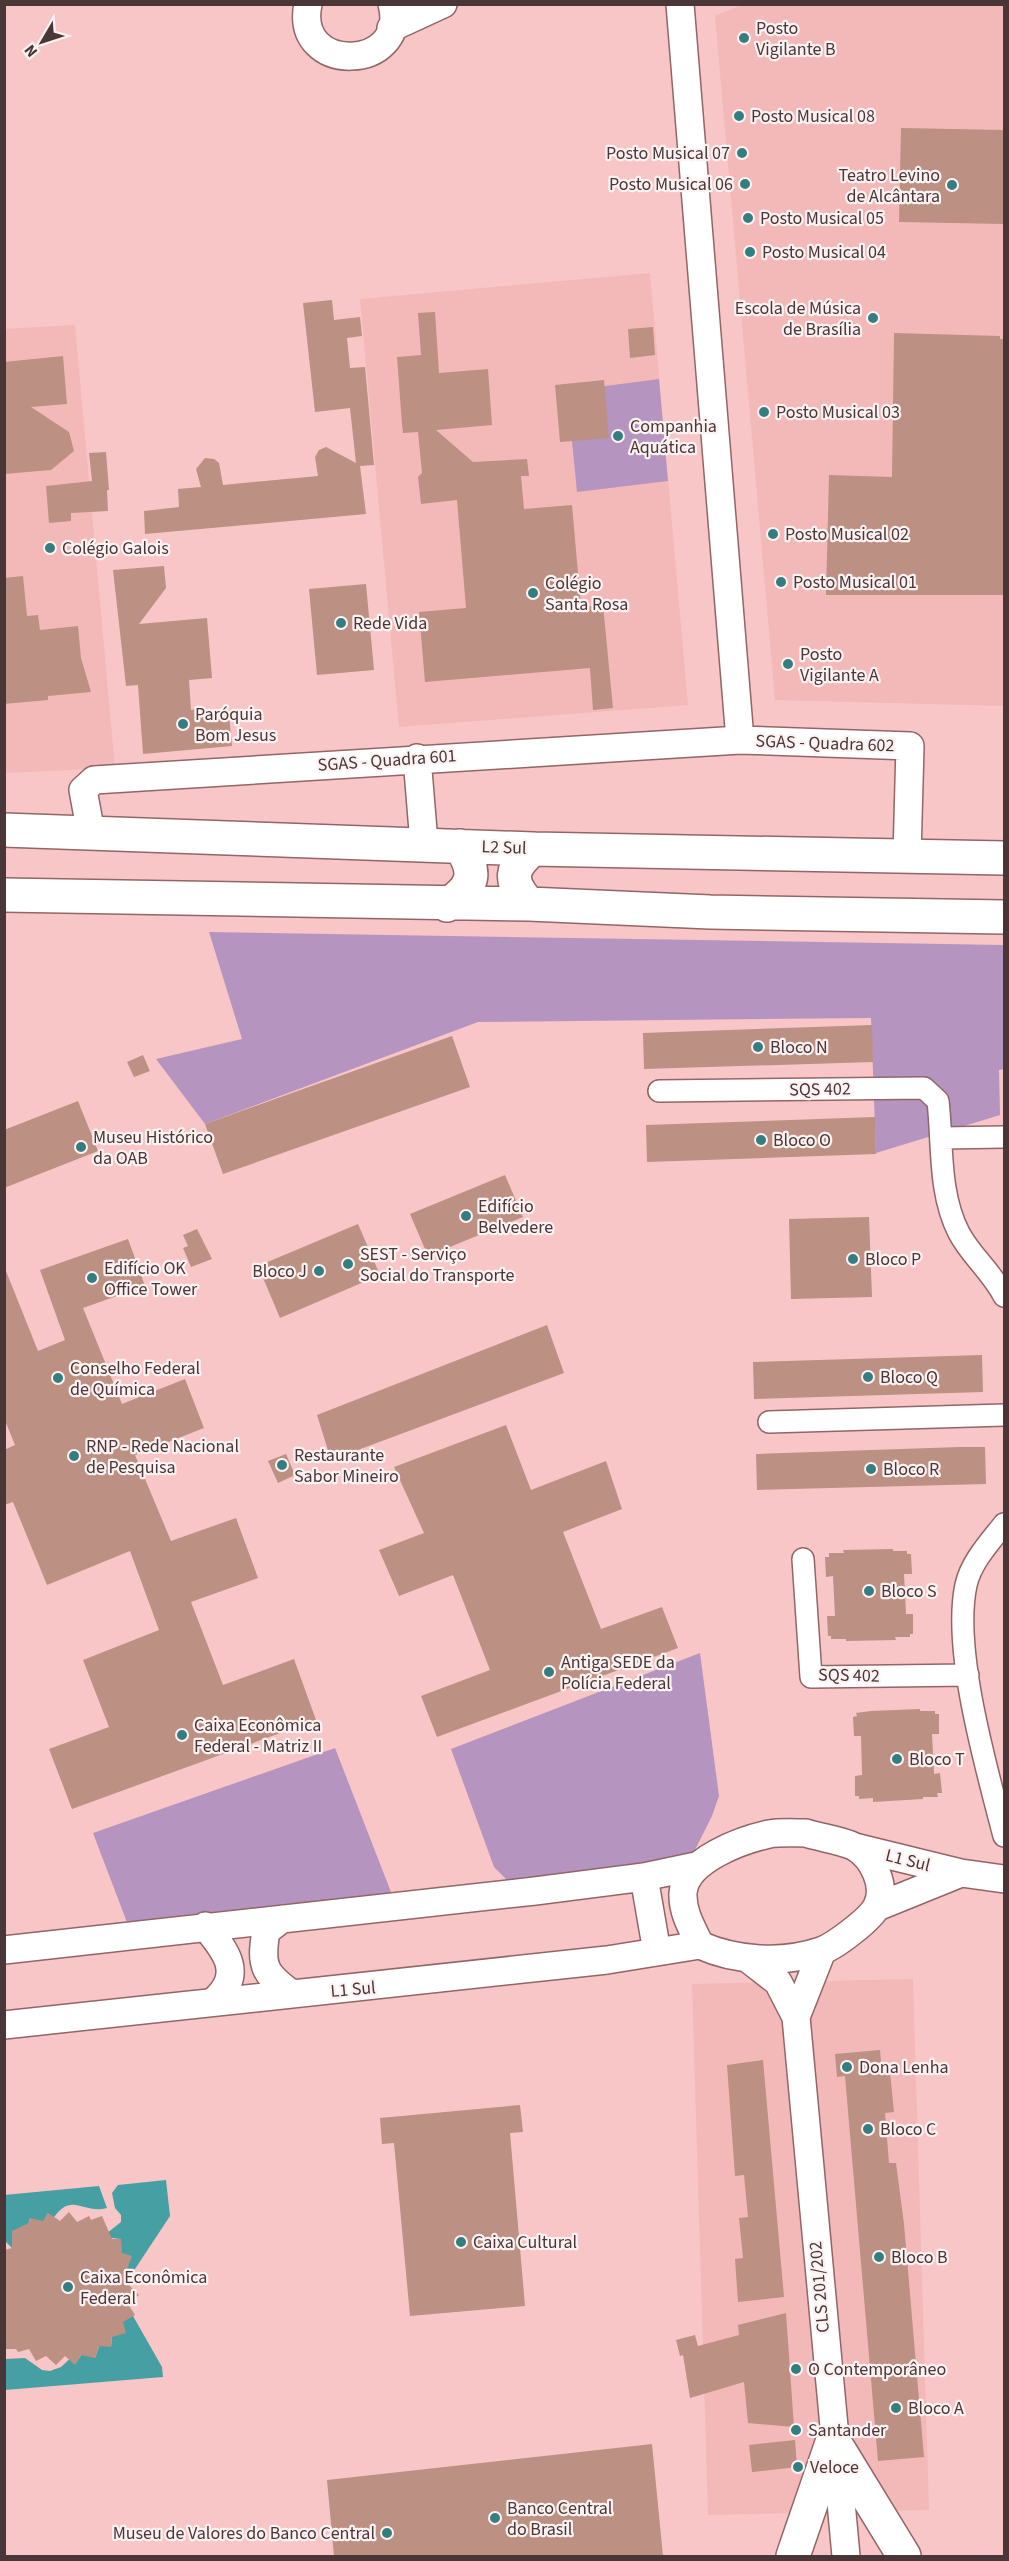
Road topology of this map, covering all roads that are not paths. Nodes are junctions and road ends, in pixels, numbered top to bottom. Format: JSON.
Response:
{"nodes":[{"id":1,"x":443,"y":4,"type":"edge"},
{"id":2,"x":680,"y":4,"type":"edge"},
{"id":3,"x":302,"y":8,"type":"edge"},
{"id":4,"x":392,"y":16,"type":"edge"},
{"id":5,"x":740,"y":740,"type":"junction"},
{"id":6,"x":417,"y":758,"type":"junction"},
{"id":7,"x":4,"y":830,"type":"edge"},
{"id":8,"x":92,"y":833,"type":"junction"},
{"id":9,"x":424,"y":843,"type":"junction"},
{"id":10,"x":460,"y":846,"type":"junction"},
{"id":11,"x":533,"y":849,"type":"junction"},
{"id":12,"x":907,"y":856,"type":"junction"},
{"id":13,"x":1005,"y":858,"type":"edge"},
{"id":14,"x":4,"y":895,"type":"edge"},
{"id":15,"x":447,"y":904,"type":"junction"},
{"id":16,"x":529,"y":904,"type":"junction"},
{"id":17,"x":1005,"y":917,"type":"edge"},
{"id":18,"x":659,"y":1091,"type":"dead end"},
{"id":19,"x":1005,"y":1137,"type":"edge"},
{"id":20,"x":942,"y":1138,"type":"junction"},
{"id":21,"x":1005,"y":1296,"type":"edge"},
{"id":22,"x":1005,"y":1415,"type":"edge"},
{"id":23,"x":769,"y":1422,"type":"dead end"},
{"id":24,"x":1005,"y":1524,"type":"edge"},
{"id":25,"x":803,"y":1559,"type":"dead end"},
{"id":26,"x":968,"y":1675,"type":"junction"},
{"id":27,"x":1005,"y":1836,"type":"edge"},
{"id":28,"x":855,"y":1847,"type":"junction"},
{"id":29,"x":696,"y":1866,"type":"junction"},
{"id":30,"x":961,"y":1873,"type":"junction"},
{"id":31,"x":644,"y":1877,"type":"junction"},
{"id":32,"x":1005,"y":1879,"type":"edge"},
{"id":33,"x":877,"y":1907,"type":"junction"},
{"id":34,"x":282,"y":1919,"type":"junction"},
{"id":35,"x":205,"y":1926,"type":"junction"},
{"id":36,"x":700,"y":1945,"type":"junction"},
{"id":37,"x":4,"y":1950,"type":"edge"},
{"id":38,"x":822,"y":1951,"type":"junction"},
{"id":39,"x":657,"y":1952,"type":"junction"},
{"id":40,"x":747,"y":1958,"type":"junction"},
{"id":41,"x":292,"y":1994,"type":"junction"},
{"id":42,"x":214,"y":2001,"type":"junction"},
{"id":43,"x":796,"y":2018,"type":"junction"},
{"id":44,"x":4,"y":2025,"type":"edge"},
{"id":45,"x":833,"y":2440,"type":"junction"},
{"id":46,"x":793,"y":2556,"type":"edge"},
{"id":47,"x":846,"y":2556,"type":"edge"},
{"id":48,"x":904,"y":2556,"type":"edge"}],
"edges":[{"from":1,"to":4,"type":"street"},
{"from":2,"to":5,"type":"street"},
{"from":3,"to":4,"type":"street"},
{"from":5,"to":6,"type":"street","name":"SGAS - Quadra 601"},
{"from":5,"to":12,"type":"street","name":"SGAS - Quadra 602"},
{"from":6,"to":8,"type":"street","name":"SGAS - Quadra 601"},
{"from":6,"to":9,"type":"street"},
{"from":7,"to":8,"type":"main road","name":"L2 Sul"},
{"from":8,"to":9,"type":"main road","name":"L2 Sul"},
{"from":9,"to":10,"type":"main road","name":"L2 Sul"},
{"from":10,"to":11,"type":"main road","name":"L2 Sul"},
{"from":10,"to":15,"type":"main road"},
{"from":11,"to":12,"type":"main road","name":"L2 Sul"},
{"from":11,"to":16,"type":"main road"},
{"from":12,"to":13,"type":"main road","name":"L2 Sul"},
{"from":14,"to":15,"type":"main road"},
{"from":15,"to":16,"type":"main road"},
{"from":16,"to":17,"type":"main road"},
{"from":18,"to":20,"type":"street","name":"SQS 402"},
{"from":19,"to":20,"type":"street"},
{"from":20,"to":21,"type":"street","name":"SQS 402"},
{"from":22,"to":23,"type":"street"},
{"from":24,"to":26,"type":"street"},
{"from":25,"to":26,"type":"street","name":"SQS 402"},
{"from":26,"to":27,"type":"street"},
{"from":28,"to":29,"type":"street"},
{"from":28,"to":30,"type":"street","name":"L1 Sul"},
{"from":28,"to":33,"type":"street"},
{"from":29,"to":31,"type":"street"},
{"from":29,"to":36,"type":"street"},
{"from":30,"to":32,"type":"street","name":"L1 Sul"},
{"from":30,"to":33,"type":"street","name":"L1 Sul"},
{"from":31,"to":34,"type":"street"},
{"from":31,"to":39,"type":"street"},
{"from":33,"to":38,"type":"street"},
{"from":34,"to":35,"type":"street"},
{"from":34,"to":41,"type":"street"},
{"from":35,"to":37,"type":"street"},
{"from":35,"to":42,"type":"street"},
{"from":36,"to":39,"type":"street","name":"L1 Sul"},
{"from":36,"to":40,"type":"street"},
{"from":38,"to":40,"type":"street"},
{"from":38,"to":43,"type":"street","name":"CLS 201/202"},
{"from":39,"to":41,"type":"street","name":"L1 Sul"},
{"from":40,"to":43,"type":"street","name":"CLS 201/202"},
{"from":41,"to":42,"type":"street","name":"L1 Sul"},
{"from":42,"to":44,"type":"street","name":"L1 Sul"},
{"from":43,"to":45,"type":"street","name":"CLS 201/202"},
{"from":45,"to":46,"type":"main road"},
{"from":45,"to":47,"type":"street","name":"CLS 201/202"},
{"from":45,"to":48,"type":"main road"}]}
